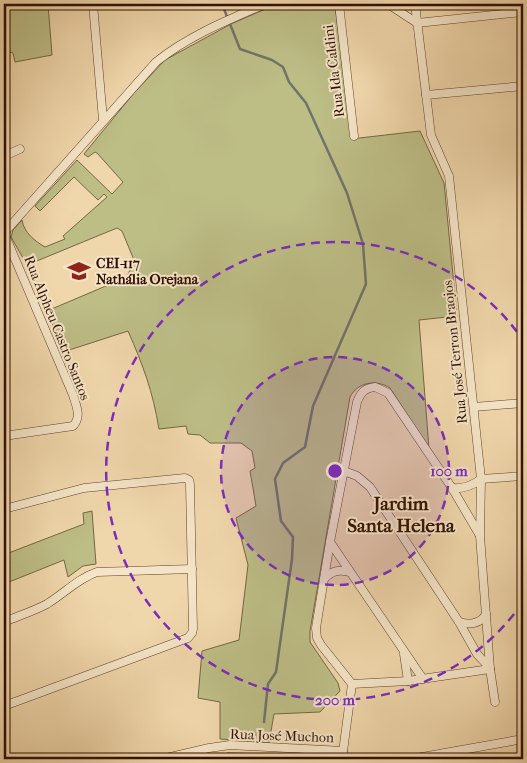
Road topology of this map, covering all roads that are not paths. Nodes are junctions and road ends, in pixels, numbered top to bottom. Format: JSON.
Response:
{"nodes":[{"id":1,"x":93,"y":4,"type":"edge"},
{"id":2,"x":265,"y":4,"type":"edge"},
{"id":3,"x":339,"y":4,"type":"edge"},
{"id":4,"x":388,"y":4,"type":"edge"},
{"id":5,"x":415,"y":4,"type":"edge"},
{"id":6,"x":523,"y":12,"type":"edge"},
{"id":7,"x":417,"y":23,"type":"junction"},
{"id":8,"x":523,"y":86,"type":"edge"},
{"id":9,"x":426,"y":95,"type":"junction"},
{"id":10,"x":103,"y":120,"type":"junction"},
{"id":11,"x":354,"y":136,"type":"dead end"},
{"id":12,"x":20,"y":149,"type":"dead end"},
{"id":13,"x":4,"y":156,"type":"edge"},
{"id":14,"x":4,"y":233,"type":"edge"},
{"id":15,"x":523,"y":403,"type":"edge"},
{"id":16,"x":474,"y":407,"type":"junction"},
{"id":17,"x":6,"y":435,"type":"edge"},
{"id":18,"x":344,"y":471,"type":"junction"},
{"id":19,"x":523,"y":476,"type":"edge"},
{"id":20,"x":481,"y":479,"type":"junction"},
{"id":21,"x":452,"y":488,"type":"junction"},
{"id":22,"x":4,"y":509,"type":"edge"},
{"id":23,"x":480,"y":536,"type":"junction"},
{"id":24,"x":330,"y":542,"type":"junction"},
{"id":25,"x":192,"y":568,"type":"junction"},
{"id":26,"x":349,"y":572,"type":"junction"},
{"id":27,"x":324,"y":580,"type":"junction"},
{"id":28,"x":486,"y":614,"type":"junction"},
{"id":29,"x":4,"y":622,"type":"edge"},
{"id":30,"x":458,"y":622,"type":"junction"},
{"id":31,"x":400,"y":646,"type":"junction"},
{"id":32,"x":477,"y":654,"type":"junction"},
{"id":33,"x":490,"y":669,"type":"junction"},
{"id":34,"x":473,"y":671,"type":"junction"},
{"id":35,"x":423,"y":679,"type":"junction"},
{"id":36,"x":408,"y":681,"type":"junction"},
{"id":37,"x":352,"y":684,"type":"junction"},
{"id":38,"x":495,"y":702,"type":"dead end"},
{"id":39,"x":4,"y":706,"type":"edge"},
{"id":40,"x":522,"y":742,"type":"edge"},
{"id":41,"x":343,"y":755,"type":"edge"},
{"id":42,"x":162,"y":759,"type":"edge"},
{"id":43,"x":411,"y":759,"type":"edge"}],
"edges":[{"from":1,"to":10,"type":"street"},
{"from":2,"to":10,"type":"street","name":"Rua Alpheu Castro Santos"},
{"from":3,"to":11,"type":"street","name":"Rua Ida Caldini"},
{"from":4,"to":7,"type":"street"},
{"from":5,"to":7,"type":"street","name":"Rua José Terron Braojos"},
{"from":6,"to":7,"type":"street"},
{"from":7,"to":9,"type":"street","name":"Rua José Terron Braojos"},
{"from":8,"to":9,"type":"street"},
{"from":9,"to":16,"type":"street","name":"Rua José Terron Braojos"},
{"from":10,"to":14,"type":"street","name":"Rua Alpheu Castro Santos"},
{"from":12,"to":13,"type":"street"},
{"from":14,"to":17,"type":"street","name":"Rua Alpheu Castro Santos"},
{"from":15,"to":16,"type":"street"},
{"from":16,"to":20,"type":"street","name":"Rua José Terron Braojos"},
{"from":18,"to":21,"type":"street"},
{"from":18,"to":24,"type":"street"},
{"from":18,"to":30,"type":"street"},
{"from":19,"to":20,"type":"street"},
{"from":20,"to":21,"type":"street"},
{"from":20,"to":23,"type":"street","name":"Rua José Terron Braojos"},
{"from":21,"to":23,"type":"street"},
{"from":22,"to":25,"type":"street"},
{"from":23,"to":28,"type":"street","name":"Rua José Terron Braojos"},
{"from":24,"to":26,"type":"street"},
{"from":24,"to":27,"type":"street"},
{"from":25,"to":29,"type":"street"},
{"from":25,"to":39,"type":"street"},
{"from":26,"to":27,"type":"street"},
{"from":26,"to":31,"type":"street"},
{"from":27,"to":37,"type":"street"},
{"from":28,"to":30,"type":"street"},
{"from":28,"to":33,"type":"street","name":"Rua José Terron Braojos"},
{"from":30,"to":32,"type":"street"},
{"from":31,"to":35,"type":"street"},
{"from":31,"to":36,"type":"street"},
{"from":32,"to":33,"type":"street"},
{"from":32,"to":34,"type":"street"},
{"from":33,"to":34,"type":"street"},
{"from":33,"to":38,"type":"street","name":"Rua José Terron Braojos"},
{"from":34,"to":35,"type":"street"},
{"from":35,"to":36,"type":"street"},
{"from":36,"to":37,"type":"street"},
{"from":37,"to":41,"type":"street"},
{"from":40,"to":43,"type":"street"},
{"from":41,"to":42,"type":"street","name":"Rua José Muchon"}]}
